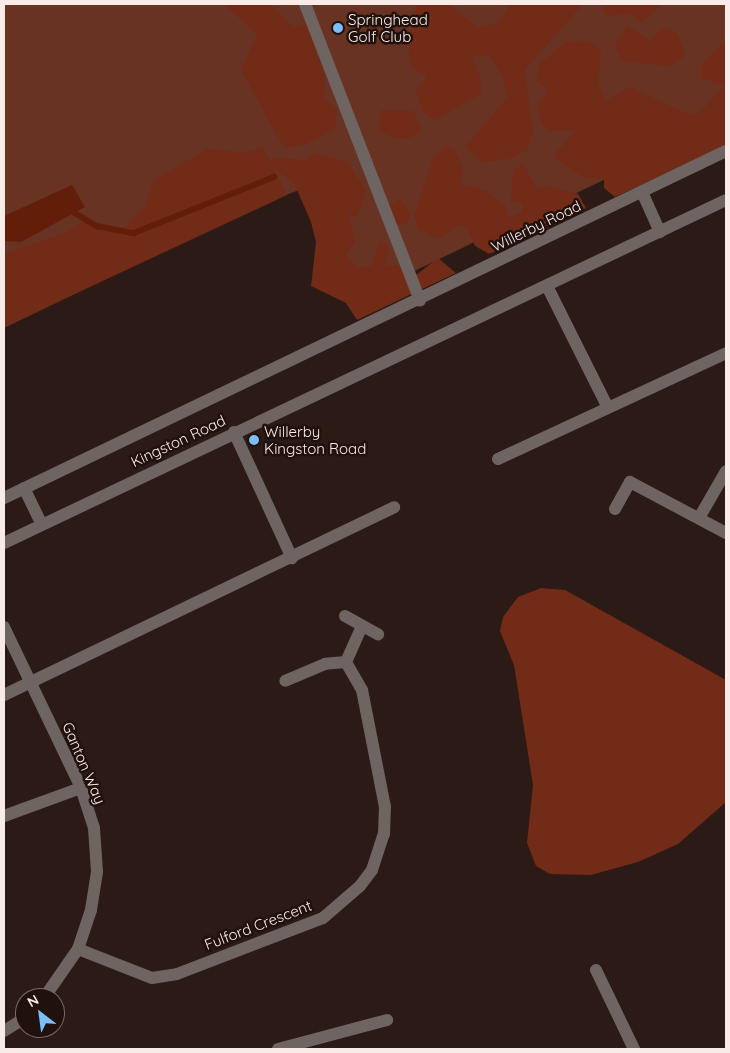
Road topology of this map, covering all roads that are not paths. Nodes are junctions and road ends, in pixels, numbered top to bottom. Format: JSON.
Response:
{"nodes":[{"id":1,"x":305,"y":4,"type":"edge"},
{"id":2,"x":726,"y":151,"type":"edge"},
{"id":3,"x":642,"y":192,"type":"junction"},
{"id":4,"x":726,"y":200,"type":"edge"},
{"id":5,"x":660,"y":232,"type":"junction"},
{"id":6,"x":547,"y":286,"type":"junction"},
{"id":7,"x":420,"y":300,"type":"junction"},
{"id":8,"x":359,"y":329,"type":"joint"},
{"id":9,"x":726,"y":353,"type":"edge"},
{"id":10,"x":608,"y":408,"type":"junction"},
{"id":11,"x":234,"y":432,"type":"junction"},
{"id":12,"x":498,"y":459,"type":"dead end"},
{"id":13,"x":726,"y":471,"type":"edge"},
{"id":14,"x":24,"y":488,"type":"junction"},
{"id":15,"x":4,"y":498,"type":"edge"},
{"id":16,"x":394,"y":507,"type":"dead end"},
{"id":17,"x":615,"y":509,"type":"dead end"},
{"id":18,"x":698,"y":518,"type":"junction"},
{"id":19,"x":41,"y":523,"type":"junction"},
{"id":20,"x":726,"y":533,"type":"edge"},
{"id":21,"x":4,"y":543,"type":"edge"},
{"id":22,"x":292,"y":558,"type":"junction"},
{"id":23,"x":345,"y":616,"type":"dead end"},
{"id":24,"x":362,"y":626,"type":"junction"},
{"id":25,"x":4,"y":627,"type":"edge"},
{"id":26,"x":378,"y":634,"type":"dead end"},
{"id":27,"x":346,"y":662,"type":"junction"},
{"id":28,"x":285,"y":681,"type":"dead end"},
{"id":29,"x":30,"y":682,"type":"junction"},
{"id":30,"x":4,"y":695,"type":"edge"},
{"id":31,"x":81,"y":788,"type":"junction"},
{"id":32,"x":4,"y":816,"type":"edge"},
{"id":33,"x":78,"y":950,"type":"junction"},
{"id":34,"x":596,"y":970,"type":"dead end"},
{"id":35,"x":51,"y":988,"type":"edge"},
{"id":36,"x":387,"y":1020,"type":"dead end"},
{"id":37,"x":15,"y":1024,"type":"edge"},
{"id":38,"x":4,"y":1031,"type":"edge"},
{"id":39,"x":278,"y":1049,"type":"edge"},
{"id":40,"x":634,"y":1049,"type":"edge"}],
"edges":[{"from":1,"to":7,"type":"street"},
{"from":2,"to":3,"type":"street","name":"Willerby Road"},
{"from":3,"to":5,"type":"street"},
{"from":3,"to":7,"type":"street","name":"Willerby Road"},
{"from":4,"to":5,"type":"street"},
{"from":5,"to":6,"type":"street"},
{"from":6,"to":10,"type":"street"},
{"from":6,"to":11,"type":"street","name":"Kingston Road"},
{"from":7,"to":8,"type":"street","name":"Willerby Road"},
{"from":8,"to":14,"type":"street","name":"Kingston Road"},
{"from":9,"to":10,"type":"street"},
{"from":10,"to":12,"type":"street"},
{"from":11,"to":19,"type":"street","name":"Kingston Road"},
{"from":11,"to":22,"type":"street"},
{"from":13,"to":18,"type":"street"},
{"from":14,"to":15,"type":"street","name":"Kingston Road"},
{"from":14,"to":19,"type":"street"},
{"from":16,"to":22,"type":"street"},
{"from":17,"to":18,"type":"street"},
{"from":18,"to":20,"type":"street"},
{"from":19,"to":21,"type":"street","name":"Kingston Road"},
{"from":22,"to":29,"type":"street"},
{"from":23,"to":24,"type":"street"},
{"from":24,"to":26,"type":"street"},
{"from":24,"to":27,"type":"street"},
{"from":25,"to":29,"type":"street","name":"Ganton Way"},
{"from":27,"to":28,"type":"street"},
{"from":27,"to":33,"type":"street","name":"Fulford Crescent"},
{"from":29,"to":30,"type":"street"},
{"from":29,"to":31,"type":"street","name":"Ganton Way"},
{"from":31,"to":32,"type":"street"},
{"from":31,"to":33,"type":"street","name":"Ganton Way"},
{"from":33,"to":35,"type":"street","name":"Ganton Way"},
{"from":34,"to":40,"type":"street"},
{"from":36,"to":39,"type":"street"},
{"from":37,"to":38,"type":"street"}]}
